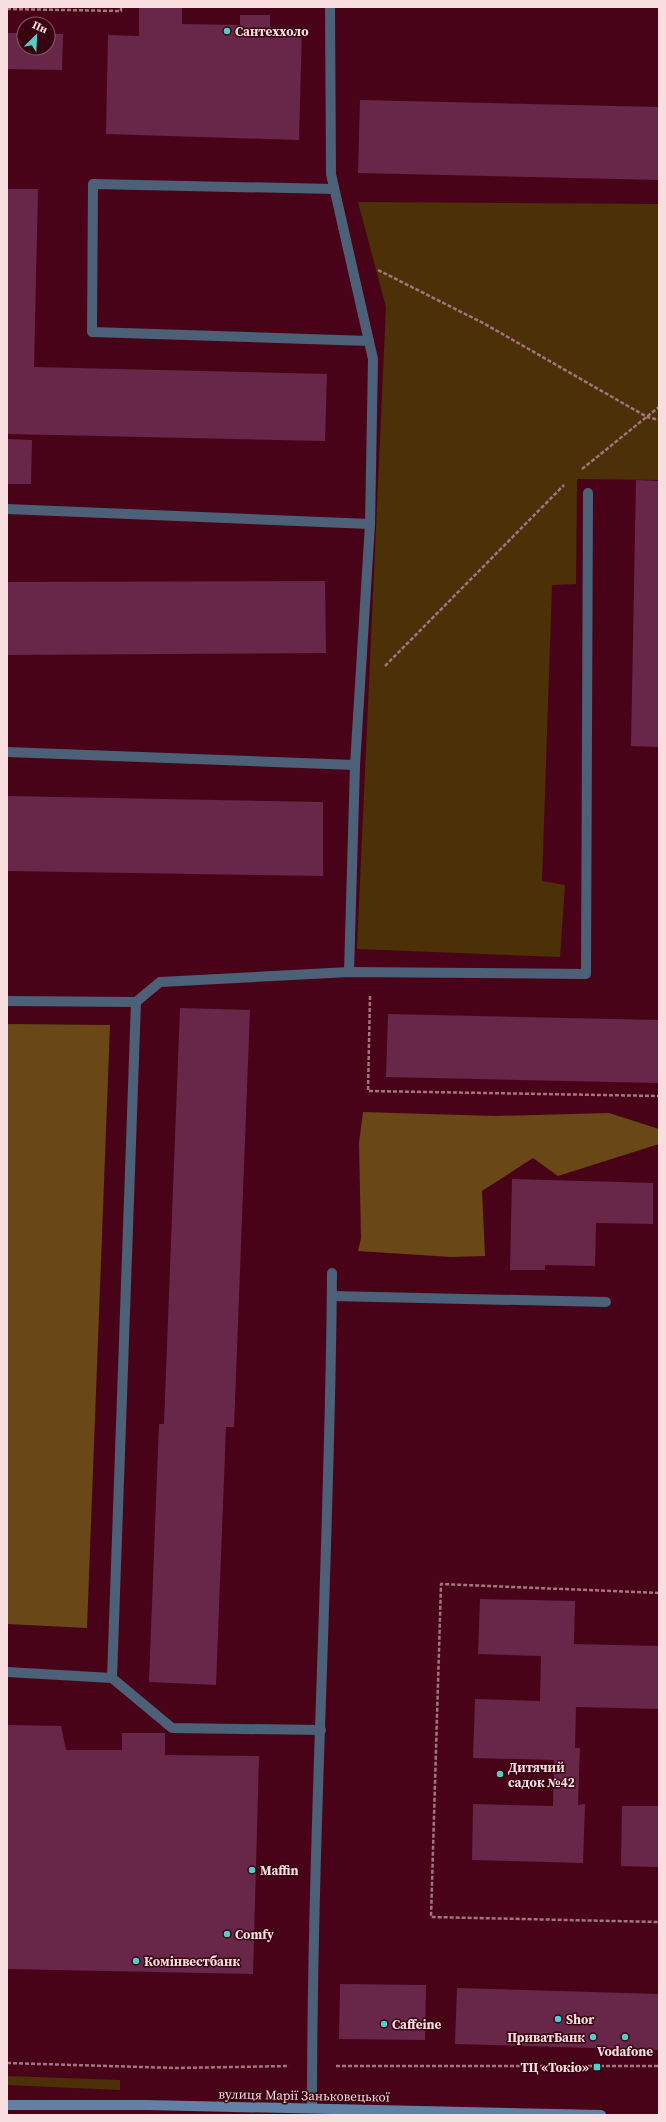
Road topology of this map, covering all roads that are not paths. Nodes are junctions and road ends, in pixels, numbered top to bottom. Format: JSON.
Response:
{"nodes":[{"id":1,"x":330,"y":7,"type":"edge"},
{"id":2,"x":334,"y":189,"type":"junction"},
{"id":3,"x":369,"y":341,"type":"junction"},
{"id":4,"x":588,"y":493,"type":"dead end"},
{"id":5,"x":7,"y":509,"type":"edge"},
{"id":6,"x":370,"y":524,"type":"junction"},
{"id":7,"x":7,"y":752,"type":"edge"},
{"id":8,"x":355,"y":765,"type":"junction"},
{"id":9,"x":349,"y":972,"type":"junction"},
{"id":10,"x":7,"y":1002,"type":"edge"},
{"id":11,"x":136,"y":1002,"type":"junction"},
{"id":12,"x":332,"y":1273,"type":"dead end"},
{"id":13,"x":332,"y":1296,"type":"junction"},
{"id":14,"x":606,"y":1302,"type":"dead end"},
{"id":15,"x":7,"y":1672,"type":"edge"},
{"id":16,"x":112,"y":1678,"type":"junction"},
{"id":17,"x":321,"y":1730,"type":"junction"},
{"id":18,"x":7,"y":2105,"type":"edge"},
{"id":19,"x":312,"y":2108,"type":"junction"},
{"id":20,"x":439,"y":2113,"type":"edge"},
{"id":21,"x":601,"y":2115,"type":"edge"}],
"edges":[{"from":1,"to":2,"type":"lane"},
{"from":2,"to":3,"type":"lane"},
{"from":2,"to":3,"type":"lane"},
{"from":3,"to":6,"type":"lane"},
{"from":4,"to":9,"type":"lane"},
{"from":5,"to":6,"type":"lane"},
{"from":6,"to":8,"type":"lane"},
{"from":7,"to":8,"type":"lane"},
{"from":8,"to":9,"type":"lane"},
{"from":9,"to":11,"type":"lane"},
{"from":10,"to":11,"type":"lane"},
{"from":11,"to":16,"type":"lane"},
{"from":12,"to":13,"type":"lane"},
{"from":13,"to":14,"type":"lane"},
{"from":13,"to":17,"type":"lane"},
{"from":15,"to":16,"type":"lane"},
{"from":16,"to":17,"type":"lane"},
{"from":17,"to":19,"type":"lane"},
{"from":18,"to":19,"type":"street","name":"вулиця Марії Заньковецької"},
{"from":19,"to":20,"type":"street","name":"вулиця Марії Заньковецької"},
{"from":20,"to":21,"type":"street","name":"вулиця Марії Заньковецької"}]}
